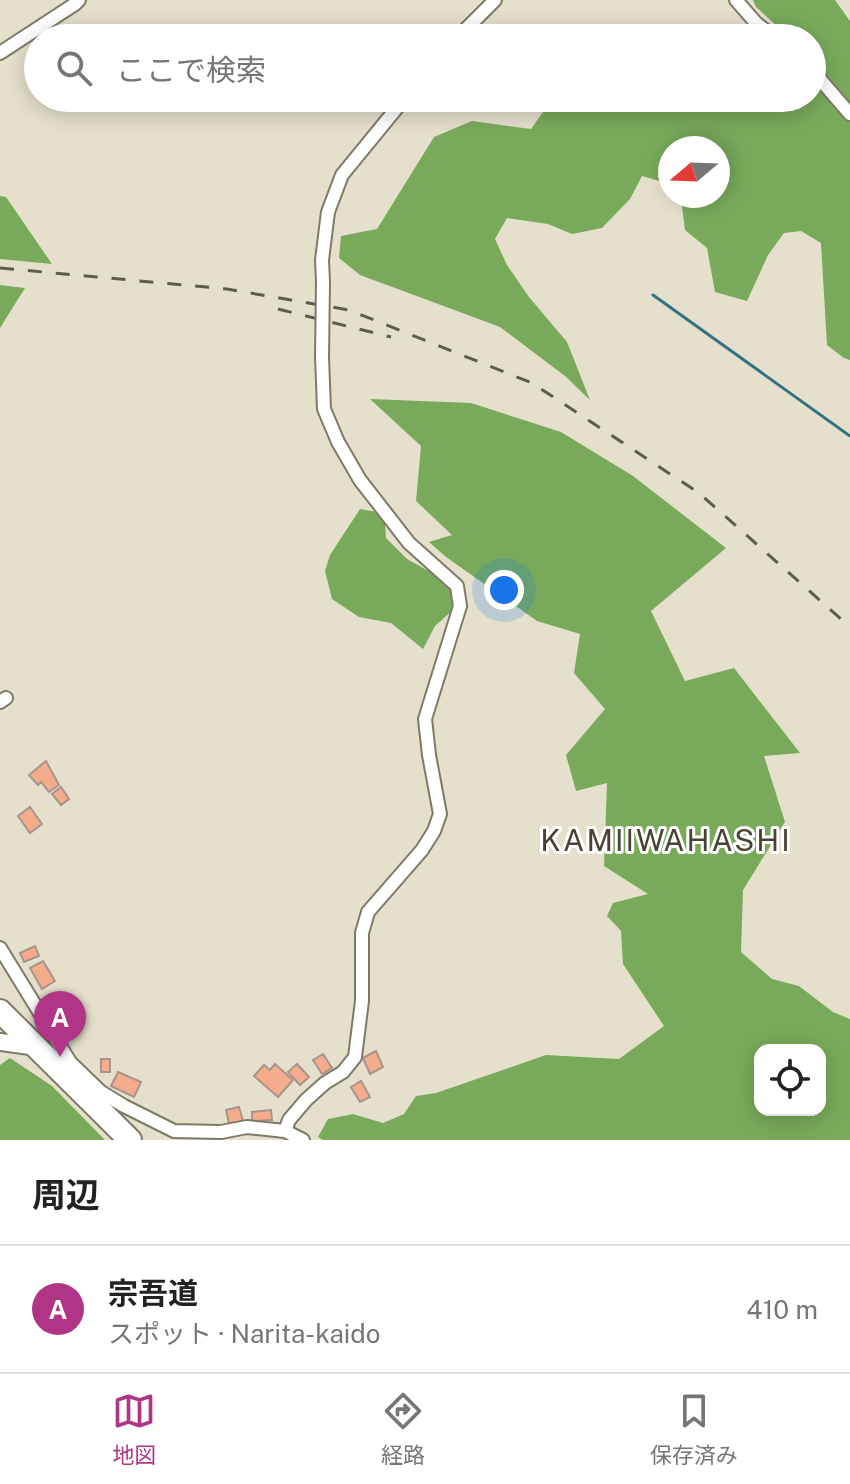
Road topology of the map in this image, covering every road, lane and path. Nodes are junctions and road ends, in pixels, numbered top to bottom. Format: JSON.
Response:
{"nodes":[{"id":1,"x":79,"y":0,"type":"edge"},
{"id":2,"x":495,"y":0,"type":"edge"},
{"id":3,"x":736,"y":0,"type":"edge"},
{"id":4,"x":44,"y":24,"type":"edge"},
{"id":5,"x":471,"y":24,"type":"edge"},
{"id":6,"x":757,"y":24,"type":"edge"},
{"id":7,"x":24,"y":37,"type":"edge"},
{"id":8,"x":0,"y":53,"type":"edge"},
{"id":9,"x":826,"y":86,"type":"edge"},
{"id":10,"x":394,"y":112,"type":"edge"},
{"id":11,"x":850,"y":114,"type":"edge"},
{"id":12,"x":0,"y":948,"type":"edge"},
{"id":13,"x":0,"y":1011,"type":"edge"},
{"id":14,"x":0,"y":1042,"type":"edge"},
{"id":15,"x":37,"y":1047,"type":"junction"},
{"id":16,"x":62,"y":1063,"type":"junction"},
{"id":17,"x":285,"y":1135,"type":"edge"},
{"id":18,"x":130,"y":1140,"type":"edge"},
{"id":19,"x":303,"y":1140,"type":"edge"}],
"edges":[{"from":1,"to":4,"type":"street"},
{"from":2,"to":5,"type":"street"},
{"from":3,"to":6,"type":"street"},
{"from":7,"to":8,"type":"street"},
{"from":9,"to":11,"type":"street"},
{"from":10,"to":17,"type":"street","bridge":true},
{"from":12,"to":16,"type":"street"},
{"from":13,"to":15,"type":"highway"},
{"from":14,"to":15,"type":"street"},
{"from":15,"to":16,"type":"highway"},
{"from":16,"to":17,"type":"street"},
{"from":16,"to":18,"type":"highway"},
{"from":17,"to":19,"type":"street"}]}
